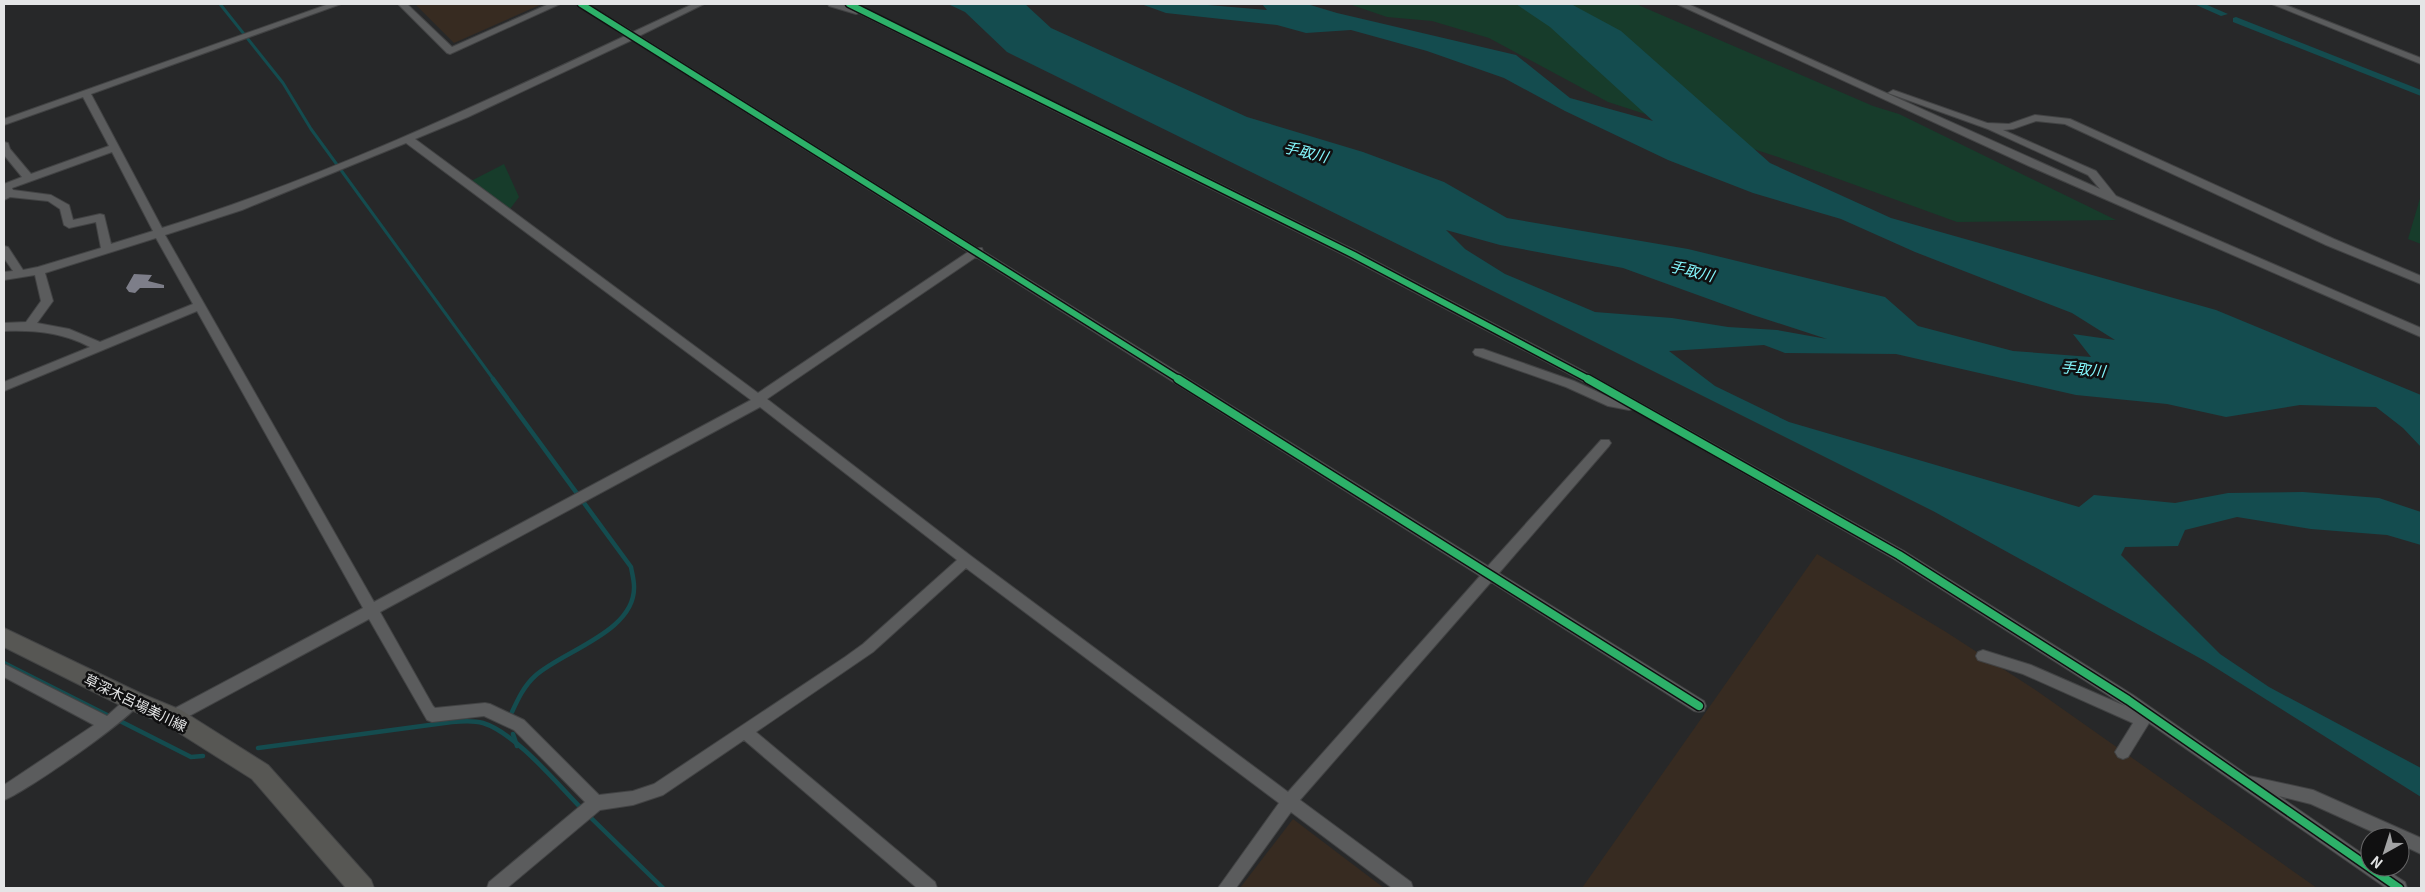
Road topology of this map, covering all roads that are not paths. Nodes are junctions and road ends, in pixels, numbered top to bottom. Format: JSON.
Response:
{"nodes":[{"id":1,"x":337,"y":4,"type":"edge"},
{"id":2,"x":402,"y":4,"type":"edge"},
{"id":3,"x":556,"y":4,"type":"edge"},
{"id":4,"x":582,"y":4,"type":"edge"},
{"id":5,"x":700,"y":4,"type":"edge"},
{"id":6,"x":832,"y":4,"type":"edge"},
{"id":7,"x":850,"y":4,"type":"edge"},
{"id":8,"x":1681,"y":4,"type":"edge"},
{"id":9,"x":2276,"y":4,"type":"edge"},
{"id":10,"x":865,"y":12,"type":"junction"},
{"id":11,"x":633,"y":36,"type":"junction"},
{"id":12,"x":2421,"y":62,"type":"edge"},
{"id":13,"x":1838,"y":75,"type":"junction"},
{"id":14,"x":86,"y":93,"type":"junction"},
{"id":15,"x":4,"y":122,"type":"edge"},
{"id":16,"x":1986,"y":126,"type":"junction"},
{"id":17,"x":408,"y":139,"type":"junction"},
{"id":18,"x":4,"y":145,"type":"edge"},
{"id":19,"x":114,"y":147,"type":"junction"},
{"id":20,"x":29,"y":178,"type":"junction"},
{"id":21,"x":6,"y":191,"type":"edge"},
{"id":22,"x":2114,"y":199,"type":"junction"},
{"id":23,"x":160,"y":233,"type":"junction"},
{"id":24,"x":4,"y":250,"type":"edge"},
{"id":25,"x":107,"y":250,"type":"junction"},
{"id":26,"x":978,"y":251,"type":"junction"},
{"id":27,"x":39,"y":271,"type":"junction"},
{"id":28,"x":19,"y":272,"type":"junction"},
{"id":29,"x":4,"y":276,"type":"edge"},
{"id":30,"x":2421,"y":280,"type":"edge"},
{"id":31,"x":200,"y":305,"type":"junction"},
{"id":32,"x":30,"y":324,"type":"junction"},
{"id":33,"x":4,"y":327,"type":"edge"},
{"id":34,"x":2421,"y":332,"type":"edge"},
{"id":35,"x":100,"y":347,"type":"junction"},
{"id":36,"x":1479,"y":352,"type":"dead end"},
{"id":37,"x":4,"y":387,"type":"edge"},
{"id":38,"x":758,"y":399,"type":"junction"},
{"id":39,"x":1639,"y":408,"type":"junction"},
{"id":40,"x":1605,"y":443,"type":"dead end"},
{"id":41,"x":966,"y":560,"type":"junction"},
{"id":42,"x":1490,"y":575,"type":"junction"},
{"id":43,"x":373,"y":610,"type":"junction"},
{"id":44,"x":4,"y":637,"type":"edge"},
{"id":45,"x":1983,"y":656,"type":"dead end"},
{"id":46,"x":4,"y":670,"type":"edge"},
{"id":47,"x":1699,"y":706,"type":"dead end"},
{"id":48,"x":119,"y":714,"type":"junction"},
{"id":49,"x":173,"y":717,"type":"junction"},
{"id":50,"x":2145,"y":717,"type":"junction"},
{"id":51,"x":744,"y":731,"type":"junction"},
{"id":52,"x":2124,"y":752,"type":"dead end"},
{"id":53,"x":2245,"y":781,"type":"junction"},
{"id":54,"x":4,"y":793,"type":"edge"},
{"id":55,"x":1288,"y":803,"type":"junction"},
{"id":56,"x":590,"y":809,"type":"junction"},
{"id":57,"x":2421,"y":846,"type":"edge"},
{"id":58,"x":362,"y":888,"type":"edge"},
{"id":59,"x":495,"y":888,"type":"edge"},
{"id":60,"x":929,"y":888,"type":"edge"},
{"id":61,"x":1226,"y":888,"type":"edge"},
{"id":62,"x":1405,"y":888,"type":"edge"},
{"id":63,"x":2399,"y":888,"type":"edge"}],
"edges":[{"from":1,"to":14,"type":"street"},
{"from":2,"to":3,"type":"street"},
{"from":4,"to":11,"type":"street"},
{"from":5,"to":11,"type":"street"},
{"from":6,"to":10,"type":"street"},
{"from":7,"to":10,"type":"street"},
{"from":8,"to":13,"type":"street"},
{"from":9,"to":12,"type":"street"},
{"from":10,"to":39,"type":"street"},
{"from":11,"to":17,"type":"street"},
{"from":11,"to":26,"type":"street"},
{"from":13,"to":16,"type":"street"},
{"from":13,"to":22,"type":"street"},
{"from":14,"to":15,"type":"street"},
{"from":14,"to":19,"type":"street"},
{"from":16,"to":22,"type":"street"},
{"from":16,"to":30,"type":"street"},
{"from":17,"to":23,"type":"street"},
{"from":17,"to":38,"type":"street"},
{"from":18,"to":20,"type":"street"},
{"from":19,"to":20,"type":"street"},
{"from":19,"to":23,"type":"street"},
{"from":20,"to":21,"type":"street"},
{"from":21,"to":25,"type":"street"},
{"from":22,"to":34,"type":"street"},
{"from":23,"to":25,"type":"street"},
{"from":23,"to":31,"type":"street"},
{"from":24,"to":28,"type":"street"},
{"from":25,"to":27,"type":"street"},
{"from":26,"to":38,"type":"street"},
{"from":26,"to":42,"type":"street"},
{"from":27,"to":28,"type":"street"},
{"from":27,"to":32,"type":"street"},
{"from":28,"to":29,"type":"street"},
{"from":31,"to":35,"type":"street"},
{"from":31,"to":43,"type":"street"},
{"from":32,"to":33,"type":"street"},
{"from":32,"to":35,"type":"street"},
{"from":35,"to":37,"type":"street"},
{"from":36,"to":39,"type":"street"},
{"from":38,"to":41,"type":"street"},
{"from":38,"to":43,"type":"street"},
{"from":39,"to":50,"type":"street"},
{"from":40,"to":42,"type":"street"},
{"from":41,"to":51,"type":"street"},
{"from":41,"to":55,"type":"street"},
{"from":42,"to":47,"type":"street"},
{"from":42,"to":55,"type":"street"},
{"from":43,"to":49,"type":"street"},
{"from":43,"to":56,"type":"street"},
{"from":44,"to":48,"type":"main road","name":"草深木呂場美川線"},
{"from":45,"to":50,"type":"street"},
{"from":46,"to":48,"type":"street"},
{"from":48,"to":49,"type":"main road","name":"草深木呂場美川線"},
{"from":48,"to":54,"type":"street"},
{"from":49,"to":58,"type":"main road","name":"草深木呂場美川線"},
{"from":50,"to":52,"type":"street"},
{"from":50,"to":53,"type":"street"},
{"from":51,"to":56,"type":"street"},
{"from":51,"to":60,"type":"street"},
{"from":53,"to":57,"type":"street"},
{"from":53,"to":63,"type":"street"},
{"from":55,"to":61,"type":"street"},
{"from":55,"to":62,"type":"street"},
{"from":56,"to":59,"type":"street"}]}
